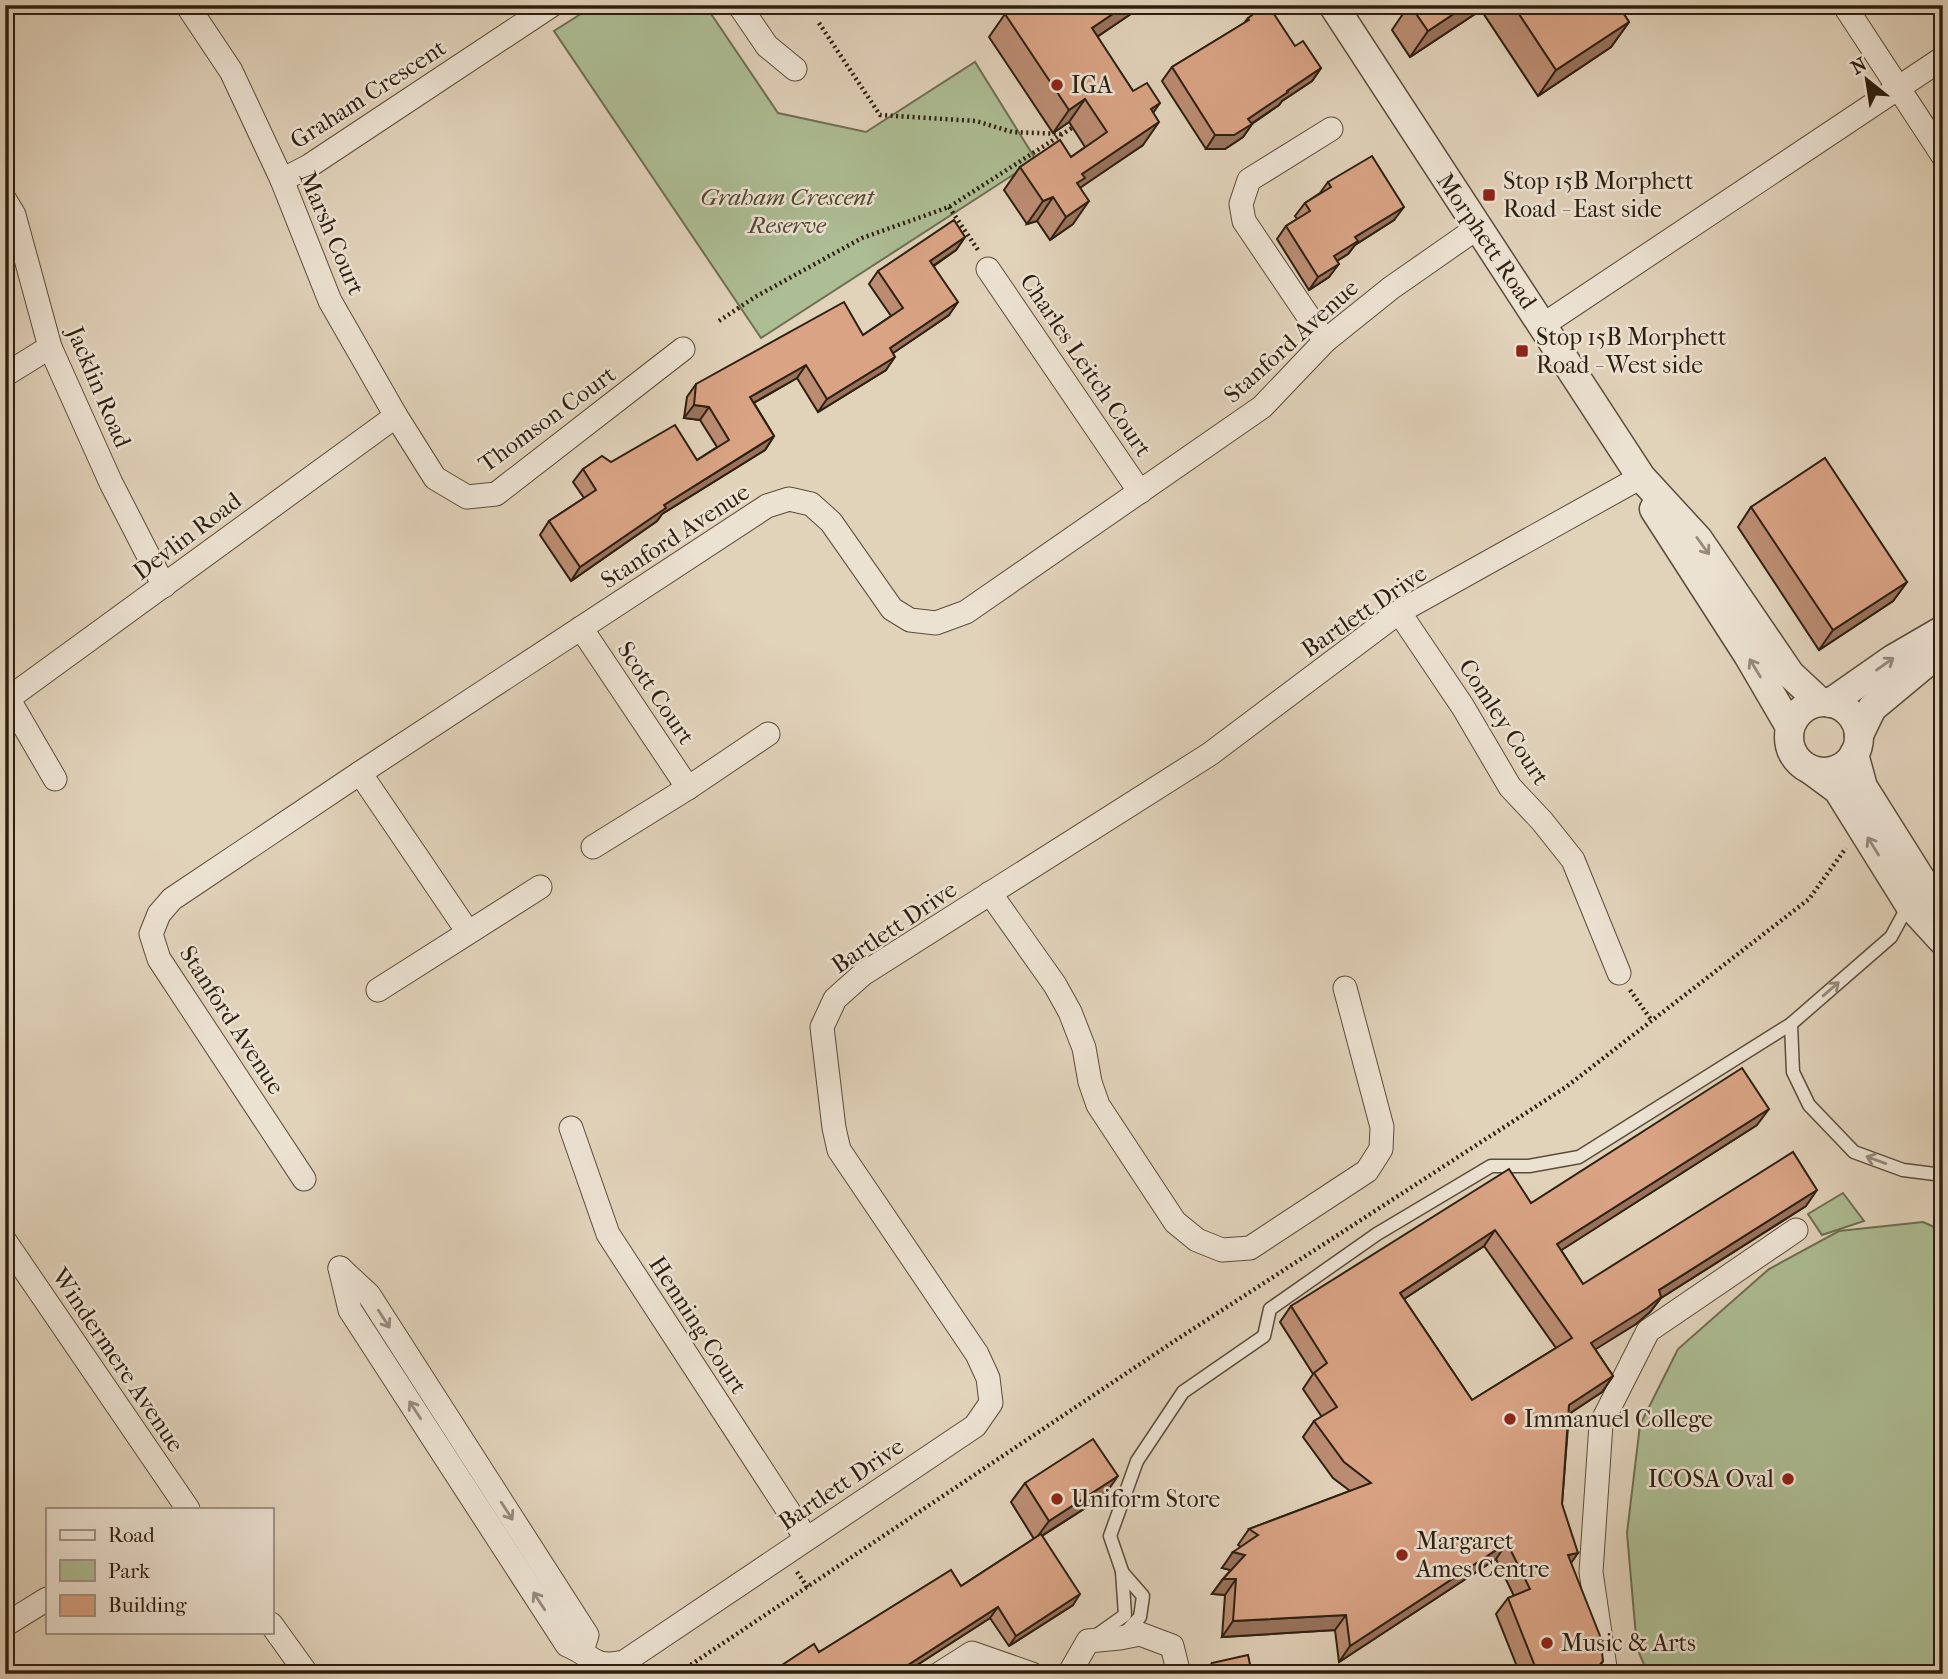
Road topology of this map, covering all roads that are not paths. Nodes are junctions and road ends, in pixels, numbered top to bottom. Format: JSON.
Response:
{"nodes":[{"id":1,"x":187,"y":5,"type":"edge"},
{"id":2,"x":552,"y":5,"type":"edge"},
{"id":3,"x":739,"y":5,"type":"edge"},
{"id":4,"x":1333,"y":5,"type":"edge"},
{"id":5,"x":1844,"y":5,"type":"edge"},
{"id":6,"x":1943,"y":58,"type":"edge"},
{"id":7,"x":794,"y":69,"type":"dead end"},
{"id":8,"x":1898,"y":88,"type":"junction"},
{"id":9,"x":1331,"y":129,"type":"dead end"},
{"id":10,"x":1943,"y":156,"type":"edge"},
{"id":11,"x":282,"y":180,"type":"junction"},
{"id":12,"x":5,"y":200,"type":"edge"},
{"id":13,"x":1477,"y":228,"type":"junction"},
{"id":14,"x":983,"y":260,"type":"road end"},
{"id":15,"x":1543,"y":325,"type":"junction"},
{"id":16,"x":1325,"y":341,"type":"junction"},
{"id":17,"x":50,"y":346,"type":"junction"},
{"id":18,"x":683,"y":349,"type":"dead end"},
{"id":19,"x":5,"y":375,"type":"edge"},
{"id":20,"x":396,"y":416,"type":"junction"},
{"id":21,"x":1641,"y":477,"type":"junction"},
{"id":22,"x":435,"y":478,"type":"joint"},
{"id":23,"x":1140,"y":492,"type":"junction"},
{"id":24,"x":164,"y":586,"type":"junction"},
{"id":25,"x":1399,"y":612,"type":"junction"},
{"id":26,"x":581,"y":628,"type":"junction"},
{"id":27,"x":1943,"y":630,"type":"edge"},
{"id":28,"x":1943,"y":649,"type":"edge"},
{"id":29,"x":7,"y":696,"type":"edge"},
{"id":30,"x":1825,"y":702,"type":"junction"},
{"id":31,"x":1790,"y":727,"type":"junction"},
{"id":32,"x":768,"y":734,"type":"dead end"},
{"id":33,"x":1857,"y":745,"type":"junction"},
{"id":34,"x":1811,"y":770,"type":"junction"},
{"id":35,"x":360,"y":773,"type":"junction"},
{"id":36,"x":55,"y":779,"type":"dead end"},
{"id":37,"x":688,"y":788,"type":"junction"},
{"id":38,"x":593,"y":847,"type":"dead end"},
{"id":39,"x":540,"y":887,"type":"dead end"},
{"id":40,"x":990,"y":893,"type":"junction"},
{"id":41,"x":1909,"y":904,"type":"junction"},
{"id":42,"x":468,"y":932,"type":"junction"},
{"id":43,"x":1943,"y":939,"type":"edge"},
{"id":44,"x":1619,"y":973,"type":"road end"},
{"id":45,"x":1345,"y":988,"type":"dead end"},
{"id":46,"x":378,"y":990,"type":"dead end"},
{"id":47,"x":1791,"y":1024,"type":"junction"},
{"id":48,"x":571,"y":1128,"type":"dead end"},
{"id":49,"x":1943,"y":1175,"type":"edge"},
{"id":50,"x":304,"y":1179,"type":"dead end"},
{"id":51,"x":1796,"y":1230,"type":"dead end"},
{"id":52,"x":5,"y":1241,"type":"edge"},
{"id":53,"x":187,"y":1508,"type":"edge"},
{"id":54,"x":806,"y":1538,"type":"junction"},
{"id":55,"x":1122,"y":1571,"type":"junction"},
{"id":56,"x":46,"y":1600,"type":"edge"},
{"id":57,"x":5,"y":1625,"type":"edge"},
{"id":58,"x":273,"y":1627,"type":"edge"},
{"id":59,"x":1119,"y":1638,"type":"junction"},
{"id":60,"x":1088,"y":1641,"type":"junction"},
{"id":61,"x":582,"y":1651,"type":"junction"},
{"id":62,"x":307,"y":1674,"type":"edge"},
{"id":63,"x":939,"y":1674,"type":"edge"},
{"id":64,"x":1032,"y":1674,"type":"edge"},
{"id":65,"x":1069,"y":1674,"type":"edge"},
{"id":66,"x":1179,"y":1674,"type":"edge"},
{"id":67,"x":1606,"y":1674,"type":"edge"}],
"edges":[{"from":1,"to":11,"type":"street","name":"Marsh Court"},
{"from":2,"to":11,"type":"street","name":"Graham Crescent"},
{"from":3,"to":7,"type":"street"},
{"from":4,"to":13,"type":"street","name":"Morphett Road"},
{"from":5,"to":8,"type":"street"},
{"from":6,"to":8,"type":"street"},
{"from":8,"to":10,"type":"street"},
{"from":8,"to":15,"type":"street"},
{"from":9,"to":16,"type":"street"},
{"from":11,"to":20,"type":"street","name":"Marsh Court"},
{"from":12,"to":17,"type":"street","name":"Jacklin Road"},
{"from":13,"to":15,"type":"street","name":"Morphett Road"},
{"from":13,"to":16,"type":"street","name":"Stanford Avenue"},
{"from":14,"to":23,"type":"street","name":"Charles Leitch Court"},
{"from":15,"to":21,"type":"street","name":"Morphett Road"},
{"from":16,"to":23,"type":"street","name":"Stanford Avenue"},
{"from":17,"to":19,"type":"street"},
{"from":17,"to":24,"type":"street","name":"Jacklin Road"},
{"from":18,"to":22,"type":"street","name":"Thomson Court"},
{"from":20,"to":22,"type":"street","name":"Marsh Court"},
{"from":20,"to":24,"type":"street","name":"Devlin Road"},
{"from":21,"to":25,"type":"street","name":"Bartlett Drive"},
{"from":21,"to":30,"type":"street","name":"Morphett Road","one_way":true},
{"from":31,"to":21,"type":"street","name":"Morphett Road","one_way":true},
{"from":23,"to":26,"type":"street","name":"Stanford Avenue"},
{"from":24,"to":29,"type":"street","name":"Devlin Road"},
{"from":25,"to":40,"type":"street","name":"Bartlett Drive"},
{"from":25,"to":44,"type":"street","name":"Comley Court"},
{"from":26,"to":35,"type":"street","name":"Stanford Avenue"},
{"from":26,"to":37,"type":"street","name":"Scott Court"},
{"from":30,"to":27,"type":"street","one_way":true},
{"from":28,"to":33,"type":"street"},
{"from":29,"to":36,"type":"street","name":"Devlin Road"},
{"from":30,"to":31,"type":"street"},
{"from":30,"to":33,"type":"street"},
{"from":31,"to":34,"type":"street"},
{"from":32,"to":37,"type":"street"},
{"from":33,"to":34,"type":"street"},
{"from":33,"to":43,"type":"street"},
{"from":41,"to":34,"type":"street","one_way":true},
{"from":35,"to":42,"type":"street"},
{"from":35,"to":50,"type":"street","name":"Stanford Avenue"},
{"from":37,"to":38,"type":"street"},
{"from":39,"to":42,"type":"street"},
{"from":40,"to":45,"type":"street"},
{"from":40,"to":54,"type":"street","name":"Bartlett Drive"},
{"from":41,"to":43,"type":"street"},
{"from":47,"to":41,"type":"lane","one_way":true},
{"from":42,"to":46,"type":"street"},
{"from":49,"to":47,"type":"lane","one_way":true},
{"from":47,"to":55,"type":"lane"},
{"from":48,"to":54,"type":"street","name":"Henning Court"},
{"from":51,"to":67,"type":"street"},
{"from":52,"to":53,"type":"street","name":"Windermere Avenue"},
{"from":54,"to":61,"type":"street","name":"Bartlett Drive"},
{"from":55,"to":59,"type":"lane"},
{"from":55,"to":60,"type":"lane"},
{"from":56,"to":57,"type":"street"},
{"from":58,"to":62,"type":"street"},
{"from":59,"to":60,"type":"street"},
{"from":59,"to":66,"type":"street"},
{"from":60,"to":65,"type":"street"},
{"from":61,"to":61,"type":"street","name":"Bartlett Drive","one_way":true},
{"from":63,"to":64,"type":"street"}]}
